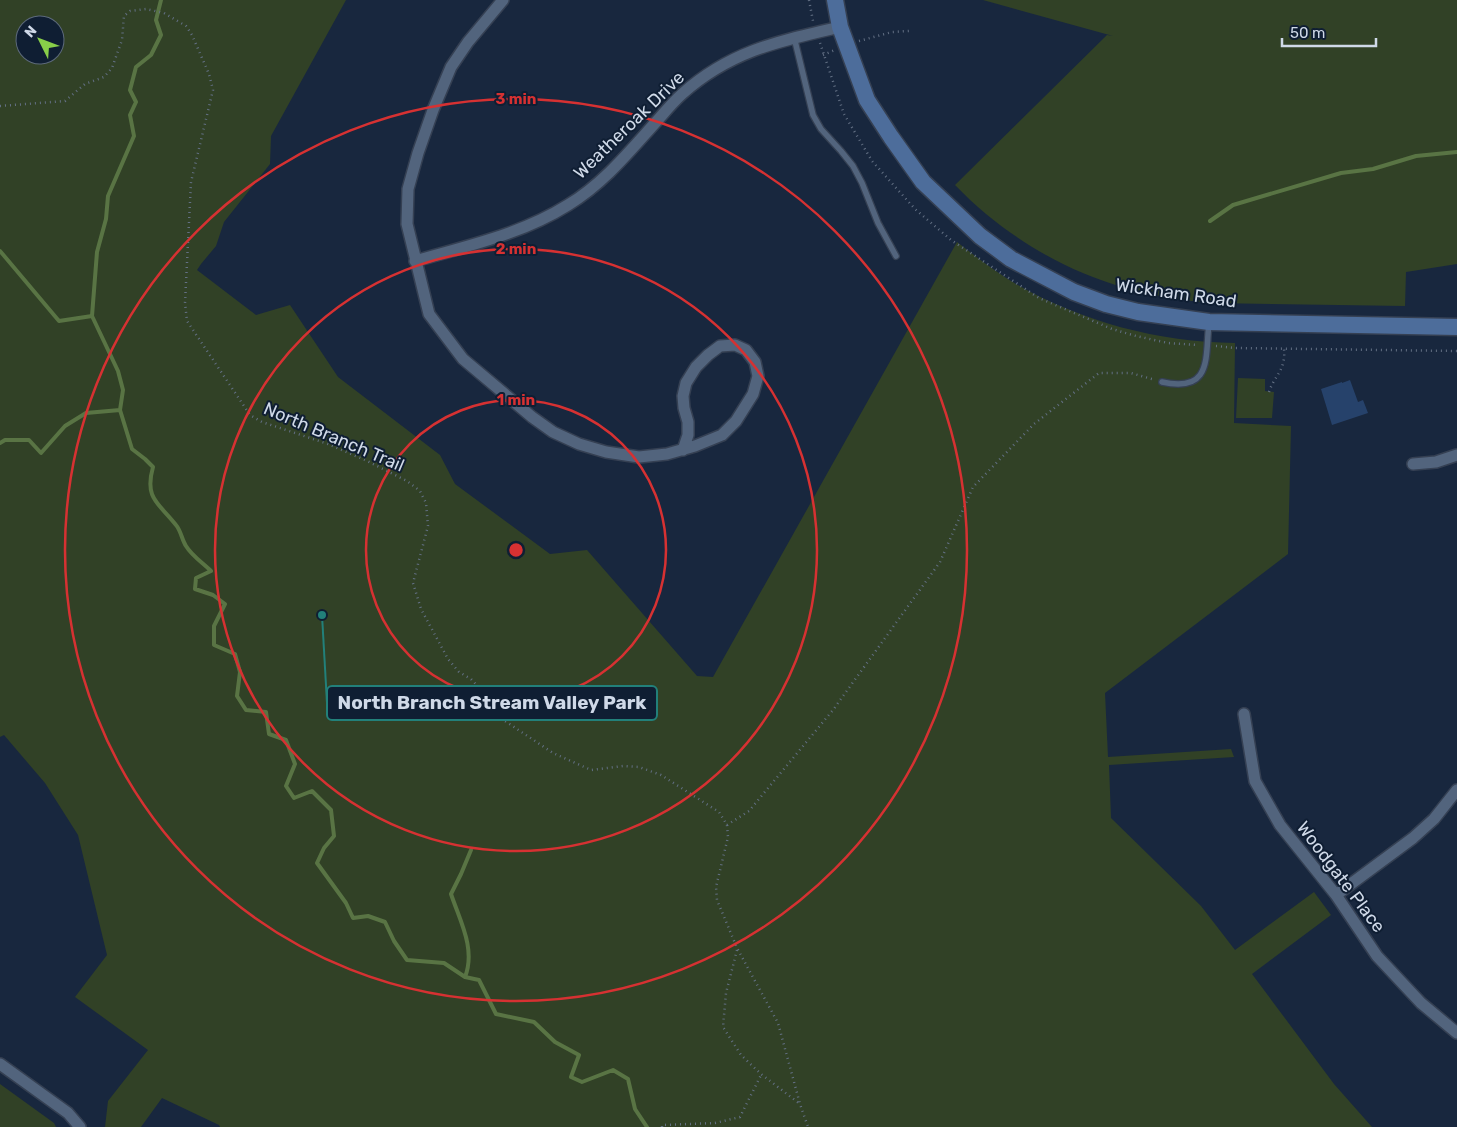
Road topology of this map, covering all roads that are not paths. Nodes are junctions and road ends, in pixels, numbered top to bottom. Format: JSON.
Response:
{"nodes":[{"id":1,"x":503,"y":0,"type":"edge"},
{"id":2,"x":835,"y":0,"type":"edge"},
{"id":3,"x":840,"y":27,"type":"junction"},
{"id":4,"x":794,"y":38,"type":"junction"},
{"id":5,"x":896,"y":256,"type":"dead end"},
{"id":6,"x":415,"y":261,"type":"junction"},
{"id":7,"x":1209,"y":322,"type":"junction"},
{"id":8,"x":1457,"y":327,"type":"edge"},
{"id":9,"x":1162,"y":382,"type":"road end"},
{"id":10,"x":682,"y":450,"type":"junction"},
{"id":11,"x":1457,"y":455,"type":"edge"},
{"id":12,"x":1413,"y":464,"type":"dead end"},
{"id":13,"x":1244,"y":714,"type":"dead end"},
{"id":14,"x":1457,"y":790,"type":"edge"},
{"id":15,"x":1336,"y":895,"type":"junction"},
{"id":16,"x":1457,"y":1032,"type":"edge"},
{"id":17,"x":0,"y":1064,"type":"edge"},
{"id":18,"x":80,"y":1127,"type":"edge"}],
"edges":[{"from":1,"to":6,"type":"street"},
{"from":2,"to":3,"type":"street","name":"Wickham Road"},
{"from":3,"to":4,"type":"street","name":"Weatheroak Drive"},
{"from":3,"to":7,"type":"street","name":"Wickham Road"},
{"from":4,"to":5,"type":"lane"},
{"from":4,"to":6,"type":"street","name":"Weatheroak Drive"},
{"from":6,"to":10,"type":"street"},
{"from":7,"to":8,"type":"street","name":"Wickham Road"},
{"from":7,"to":9,"type":"lane"},
{"from":10,"to":10,"type":"street"},
{"from":11,"to":12,"type":"street"},
{"from":13,"to":15,"type":"street","name":"Woodgate Place"},
{"from":14,"to":15,"type":"street"},
{"from":15,"to":16,"type":"street","name":"Woodgate Place"},
{"from":17,"to":18,"type":"street"}]}
